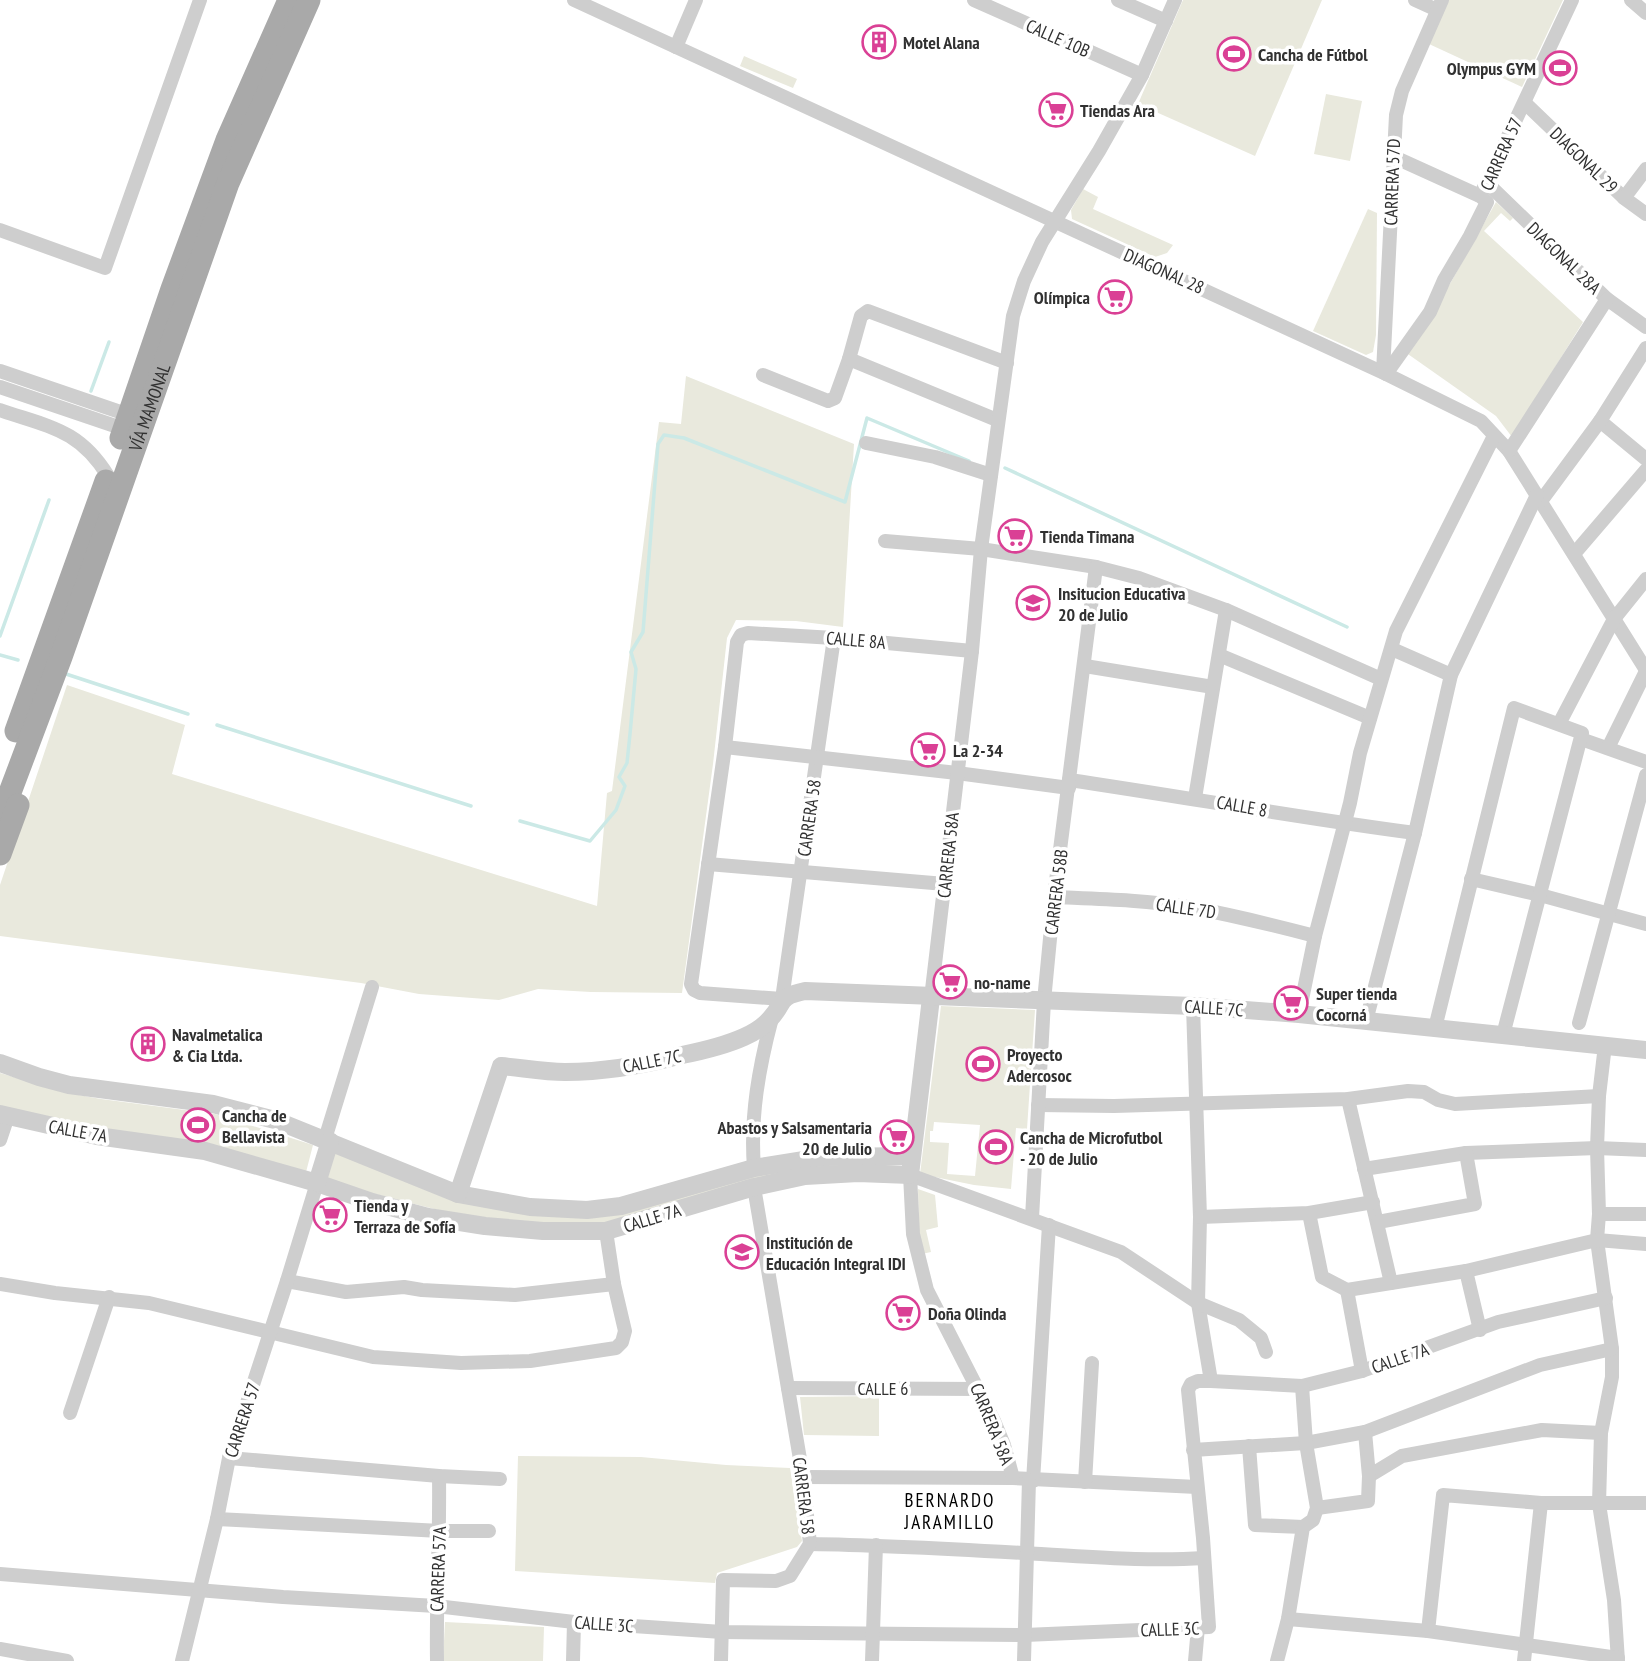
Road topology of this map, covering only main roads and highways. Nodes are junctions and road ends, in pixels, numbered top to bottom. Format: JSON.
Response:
{"nodes":[{"id":1,"x":289,"y":0,"type":"edge"},
{"id":2,"x":309,"y":0,"type":"edge"},
{"id":3,"x":54,"y":652,"type":"junction"},
{"id":4,"x":0,"y":736,"type":"edge"},
{"id":5,"x":6,"y":778,"type":"edge"},
{"id":6,"x":0,"y":819,"type":"edge"},
{"id":7,"x":0,"y":853,"type":"edge"}],
"edges":[{"from":1,"to":3,"type":"main road","name":"VÍA MAMONAL"},
{"from":2,"to":3,"type":"main road","name":"VÍA MAMONAL"},
{"from":3,"to":4,"type":"main road"},
{"from":3,"to":5,"type":"main road","name":"VÍA MAMONAL"},
{"from":3,"to":7,"type":"main road"},
{"from":5,"to":6,"type":"main road","name":"VÍA MAMONAL"}]}
